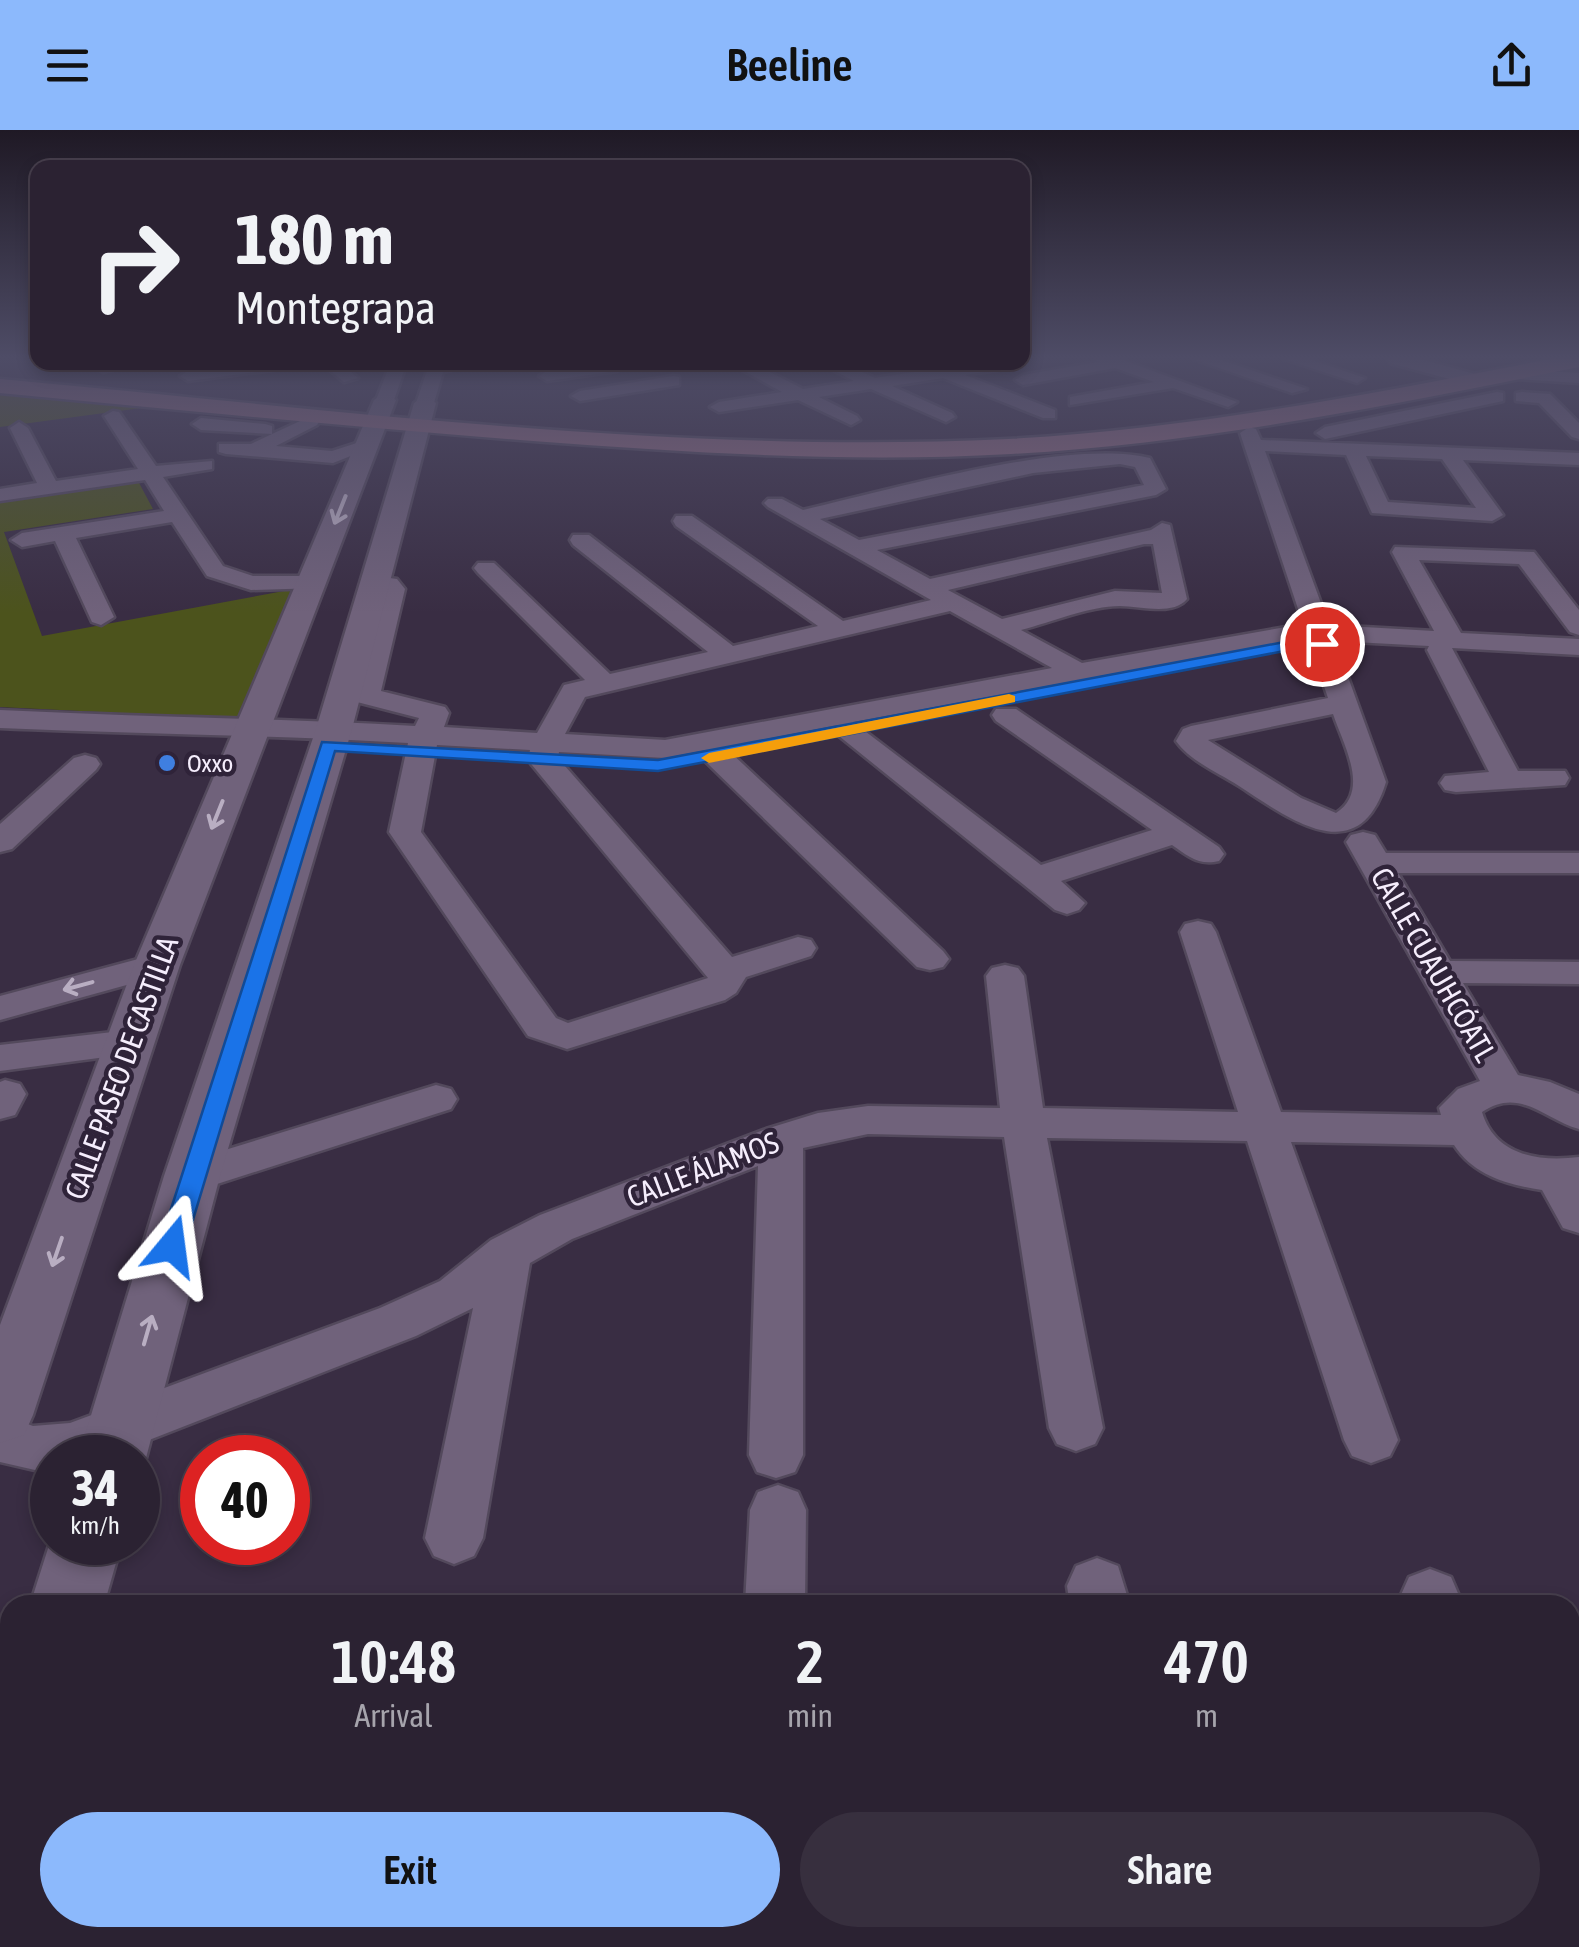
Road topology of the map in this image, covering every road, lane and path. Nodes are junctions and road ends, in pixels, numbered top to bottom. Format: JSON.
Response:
{"nodes":[{"id":1,"x":27,"y":444,"type":"edge"},
{"id":2,"x":131,"y":444,"type":"edge"},
{"id":3,"x":268,"y":444,"type":"edge"},
{"id":4,"x":350,"y":444,"type":"edge"},
{"id":5,"x":357,"y":444,"type":"edge"},
{"id":6,"x":413,"y":444,"type":"edge"},
{"id":7,"x":691,"y":444,"type":"edge"},
{"id":8,"x":1047,"y":444,"type":"edge"},
{"id":9,"x":1253,"y":444,"type":"edge"},
{"id":10,"x":1280,"y":444,"type":"edge"},
{"id":11,"x":1298,"y":444,"type":"edge"},
{"id":12,"x":1494,"y":444,"type":"edge"},
{"id":13,"x":1299,"y":447,"type":"junction"},
{"id":14,"x":226,"y":448,"type":"dead end"},
{"id":15,"x":1352,"y":449,"type":"junction"},
{"id":16,"x":253,"y":452,"type":"junction"},
{"id":17,"x":1448,"y":453,"type":"junction"},
{"id":18,"x":1504,"y":455,"type":"junction"},
{"id":19,"x":1546,"y":457,"type":"junction"},
{"id":20,"x":1579,"y":458,"type":"edge"},
{"id":21,"x":205,"y":466,"type":"dead end"},
{"id":22,"x":149,"y":473,"type":"junction"},
{"id":23,"x":1568,"y":480,"type":"dead end"},
{"id":24,"x":50,"y":488,"type":"junction"},
{"id":25,"x":0,"y":495,"type":"edge"},
{"id":26,"x":775,"y":502,"type":"dead end"},
{"id":27,"x":177,"y":515,"type":"junction"},
{"id":28,"x":800,"y":517,"type":"junction"},
{"id":29,"x":684,"y":521,"type":"dead end"},
{"id":30,"x":64,"y":533,"type":"junction"},
{"id":31,"x":22,"y":540,"type":"dead end"},
{"id":32,"x":581,"y":540,"type":"dead end"},
{"id":33,"x":855,"y":548,"type":"junction"},
{"id":34,"x":486,"y":568,"type":"dead end"},
{"id":35,"x":311,"y":583,"type":"junction"},
{"id":36,"x":375,"y":583,"type":"junction"},
{"id":37,"x":938,"y":595,"type":"junction"},
{"id":38,"x":100,"y":617,"type":"dead end"},
{"id":39,"x":1579,"y":627,"type":"edge"},
{"id":40,"x":997,"y":628,"type":"junction"},
{"id":41,"x":838,"y":629,"type":"junction"},
{"id":42,"x":1320,"y":638,"type":"junction"},
{"id":43,"x":1446,"y":645,"type":"junction"},
{"id":44,"x":727,"y":654,"type":"junction"},
{"id":45,"x":1576,"y":658,"type":"edge"},
{"id":46,"x":1087,"y":677,"type":"junction"},
{"id":47,"x":604,"y":684,"type":"junction"},
{"id":48,"x":1343,"y":704,"type":"junction"},
{"id":49,"x":1006,"y":716,"type":"dead end"},
{"id":50,"x":0,"y":719,"type":"edge"},
{"id":51,"x":849,"y":730,"type":"junction"},
{"id":52,"x":239,"y":731,"type":"junction"},
{"id":53,"x":348,"y":739,"type":"junction"},
{"id":54,"x":423,"y":743,"type":"junction"},
{"id":55,"x":544,"y":750,"type":"junction"},
{"id":56,"x":718,"y":756,"type":"junction"},
{"id":57,"x":85,"y":764,"type":"dead end"},
{"id":58,"x":1554,"y":778,"type":"dead end"},
{"id":59,"x":1508,"y":780,"type":"junction"},
{"id":60,"x":1456,"y":783,"type":"dead end"},
{"id":61,"x":1177,"y":833,"type":"junction"},
{"id":62,"x":0,"y":842,"type":"edge"},
{"id":63,"x":1207,"y":854,"type":"dead end"},
{"id":64,"x":1579,"y":863,"type":"edge"},
{"id":65,"x":1036,"y":878,"type":"junction"},
{"id":66,"x":1067,"y":903,"type":"dead end"},
{"id":67,"x":1198,"y":932,"type":"dead end"},
{"id":68,"x":798,"y":948,"type":"dead end"},
{"id":69,"x":930,"y":959,"type":"dead end"},
{"id":70,"x":157,"y":965,"type":"junction"},
{"id":71,"x":727,"y":971,"type":"junction"},
{"id":72,"x":1436,"y":972,"type":"junction"},
{"id":73,"x":1579,"y":973,"type":"edge"},
{"id":74,"x":1005,"y":976,"type":"dead end"},
{"id":75,"x":0,"y":1008,"type":"edge"},
{"id":76,"x":130,"y":1044,"type":"junction"},
{"id":77,"x":2,"y":1086,"type":"edge"},
{"id":78,"x":1504,"y":1087,"type":"junction"},
{"id":79,"x":436,"y":1099,"type":"dead end"},
{"id":80,"x":1579,"y":1115,"type":"edge"},
{"id":81,"x":1023,"y":1122,"type":"junction"},
{"id":82,"x":1264,"y":1127,"type":"junction"},
{"id":83,"x":1463,"y":1130,"type":"junction"},
{"id":84,"x":781,"y":1140,"type":"junction"},
{"id":85,"x":192,"y":1176,"type":"junction"},
{"id":86,"x":1572,"y":1189,"type":"edge"},
{"id":87,"x":508,"y":1253,"type":"junction"},
{"id":88,"x":0,"y":1415,"type":"edge"},
{"id":89,"x":1076,"y":1428,"type":"dead end"},
{"id":90,"x":118,"y":1435,"type":"edge"},
{"id":91,"x":129,"y":1435,"type":"edge"},
{"id":92,"x":0,"y":1436,"type":"edge"},
{"id":93,"x":1371,"y":1440,"type":"dead end"},
{"id":94,"x":30,"y":1450,"type":"edge"},
{"id":95,"x":454,"y":1538,"type":"dead end"},
{"id":96,"x":79,"y":1565,"type":"edge"},
{"id":97,"x":70,"y":1595,"type":"edge"},
{"id":98,"x":775,"y":1595,"type":"edge"}],
"edges":[{"from":1,"to":24,"type":"street"},
{"from":2,"to":22,"type":"street"},
{"from":3,"to":16,"type":"street"},
{"from":4,"to":16,"type":"street"},
{"from":5,"to":35,"type":"street","name":"CALLE PASEO DE CASTILLA","one_way":true},
{"from":6,"to":36,"type":"street"},
{"from":7,"to":8,"type":"main road"},
{"from":9,"to":42,"type":"street"},
{"from":10,"to":13,"type":"street"},
{"from":11,"to":13,"type":"street"},
{"from":12,"to":18,"type":"street"},
{"from":13,"to":15,"type":"street"},
{"from":14,"to":16,"type":"street"},
{"from":15,"to":17,"type":"street"},
{"from":15,"to":17,"type":"street"},
{"from":17,"to":18,"type":"street"},
{"from":18,"to":19,"type":"street"},
{"from":19,"to":20,"type":"street"},
{"from":19,"to":23,"type":"street"},
{"from":21,"to":22,"type":"street"},
{"from":22,"to":24,"type":"street"},
{"from":22,"to":27,"type":"street"},
{"from":24,"to":25,"type":"street"},
{"from":26,"to":28,"type":"street"},
{"from":27,"to":30,"type":"street"},
{"from":27,"to":35,"type":"street"},
{"from":28,"to":33,"type":"street"},
{"from":28,"to":33,"type":"street"},
{"from":29,"to":41,"type":"street"},
{"from":30,"to":31,"type":"street"},
{"from":30,"to":38,"type":"street"},
{"from":32,"to":44,"type":"street"},
{"from":33,"to":37,"type":"street"},
{"from":34,"to":47,"type":"street"},
{"from":35,"to":52,"type":"street","name":"CALLE PASEO DE CASTILLA"},
{"from":36,"to":53,"type":"street"},
{"from":36,"to":54,"type":"street"},
{"from":37,"to":40,"type":"street"},
{"from":37,"to":40,"type":"street"},
{"from":37,"to":41,"type":"street"},
{"from":39,"to":43,"type":"street"},
{"from":40,"to":46,"type":"street"},
{"from":41,"to":44,"type":"street"},
{"from":42,"to":43,"type":"street"},
{"from":42,"to":46,"type":"street"},
{"from":42,"to":48,"type":"street"},
{"from":43,"to":45,"type":"street"},
{"from":43,"to":59,"type":"street"},
{"from":44,"to":47,"type":"street"},
{"from":46,"to":51,"type":"street"},
{"from":46,"to":55,"type":"street"},
{"from":47,"to":55,"type":"street"},
{"from":48,"to":48,"type":"street"},
{"from":49,"to":61,"type":"street"},
{"from":50,"to":52,"type":"street"},
{"from":51,"to":56,"type":"street"},
{"from":51,"to":65,"type":"street"},
{"from":52,"to":53,"type":"street"},
{"from":52,"to":70,"type":"street","name":"CALLE PASEO DE CASTILLA","one_way":true},
{"from":53,"to":54,"type":"street"},
{"from":53,"to":85,"type":"street"},
{"from":54,"to":55,"type":"street"},
{"from":54,"to":71,"type":"street"},
{"from":55,"to":56,"type":"street"},
{"from":55,"to":71,"type":"street"},
{"from":56,"to":69,"type":"street"},
{"from":57,"to":62,"type":"street"},
{"from":58,"to":59,"type":"street"},
{"from":59,"to":60,"type":"street"},
{"from":61,"to":63,"type":"street"},
{"from":61,"to":65,"type":"street"},
{"from":64,"to":72,"type":"street","name":"CALLE CUAUHCÓATL"},
{"from":65,"to":66,"type":"street"},
{"from":67,"to":82,"type":"street"},
{"from":68,"to":71,"type":"street"},
{"from":70,"to":75,"type":"street","one_way":true},
{"from":70,"to":76,"type":"street","name":"CALLE PASEO DE CASTILLA"},
{"from":72,"to":73,"type":"street"},
{"from":72,"to":78,"type":"street","name":"CALLE CUAUHCÓATL"},
{"from":74,"to":81,"type":"street"},
{"from":76,"to":77,"type":"street"},
{"from":76,"to":88,"type":"street","name":"CALLE PASEO DE CASTILLA","one_way":true},
{"from":78,"to":80,"type":"street"},
{"from":78,"to":83,"type":"street"},
{"from":79,"to":85,"type":"street"},
{"from":81,"to":82,"type":"street","name":"CALLE ÁLAMOS"},
{"from":81,"to":84,"type":"street","name":"CALLE ÁLAMOS"},
{"from":81,"to":89,"type":"street"},
{"from":82,"to":83,"type":"street","name":"CALLE ÁLAMOS"},
{"from":82,"to":93,"type":"street"},
{"from":83,"to":86,"type":"street"},
{"from":84,"to":87,"type":"street","name":"CALLE ÁLAMOS"},
{"from":84,"to":98,"type":"street"},
{"from":90,"to":85,"type":"street","one_way":true},
{"from":87,"to":91,"type":"street","name":"CALLE ÁLAMOS"},
{"from":87,"to":95,"type":"street"},
{"from":92,"to":94,"type":"street","name":"CALLE ÁLAMOS"},
{"from":96,"to":97,"type":"street"}]}
